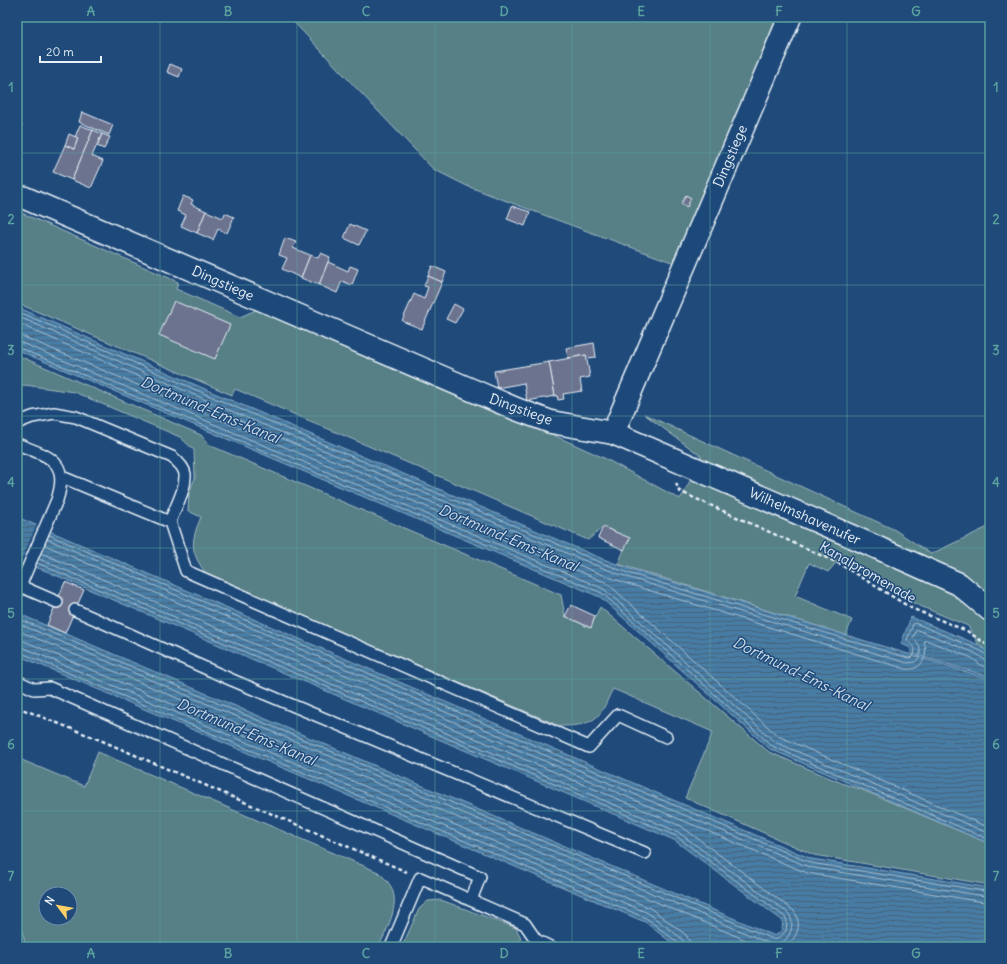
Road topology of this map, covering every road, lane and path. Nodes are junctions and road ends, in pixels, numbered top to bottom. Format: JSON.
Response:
{"nodes":[{"id":1,"x":790,"y":17,"type":"edge"},
{"id":2,"x":17,"y":196,"type":"edge"},
{"id":3,"x":17,"y":423,"type":"edge"},
{"id":4,"x":613,"y":433,"type":"junction"},
{"id":5,"x":17,"y":444,"type":"edge"},
{"id":6,"x":62,"y":477,"type":"junction"},
{"id":7,"x":691,"y":497,"type":"dead end"},
{"id":8,"x":170,"y":522,"type":"junction"},
{"id":9,"x":18,"y":589,"type":"edge"},
{"id":10,"x":57,"y":602,"type":"dead end"},
{"id":11,"x":75,"y":610,"type":"dead end"},
{"id":12,"x":990,"y":610,"type":"edge"},
{"id":13,"x":990,"y":647,"type":"edge"},
{"id":14,"x":17,"y":681,"type":"edge"},
{"id":15,"x":17,"y":707,"type":"edge"},
{"id":16,"x":666,"y":737,"type":"dead end"},
{"id":17,"x":645,"y":853,"type":"dead end"},
{"id":18,"x":420,"y":878,"type":"junction"},
{"id":19,"x":471,"y":900,"type":"junction"},
{"id":20,"x":391,"y":947,"type":"edge"},
{"id":21,"x":550,"y":947,"type":"edge"}],
"edges":[{"from":1,"to":4,"type":"street","name":"Dingstiege"},
{"from":2,"to":4,"type":"street","name":"Dingstiege"},
{"from":3,"to":8,"type":"lane"},
{"from":4,"to":12,"type":"street","name":"Wilhelmshavenufer"},
{"from":5,"to":6,"type":"lane"},
{"from":6,"to":8,"type":"lane"},
{"from":6,"to":9,"type":"lane"},
{"from":7,"to":13,"type":"path","name":"Kanalpromenade"},
{"from":8,"to":16,"type":"lane"},
{"from":9,"to":10,"type":"lane"},
{"from":11,"to":17,"type":"lane"},
{"from":14,"to":19,"type":"lane"},
{"from":15,"to":18,"type":"path"},
{"from":18,"to":19,"type":"lane"},
{"from":18,"to":20,"type":"lane"},
{"from":19,"to":21,"type":"lane"}]}
